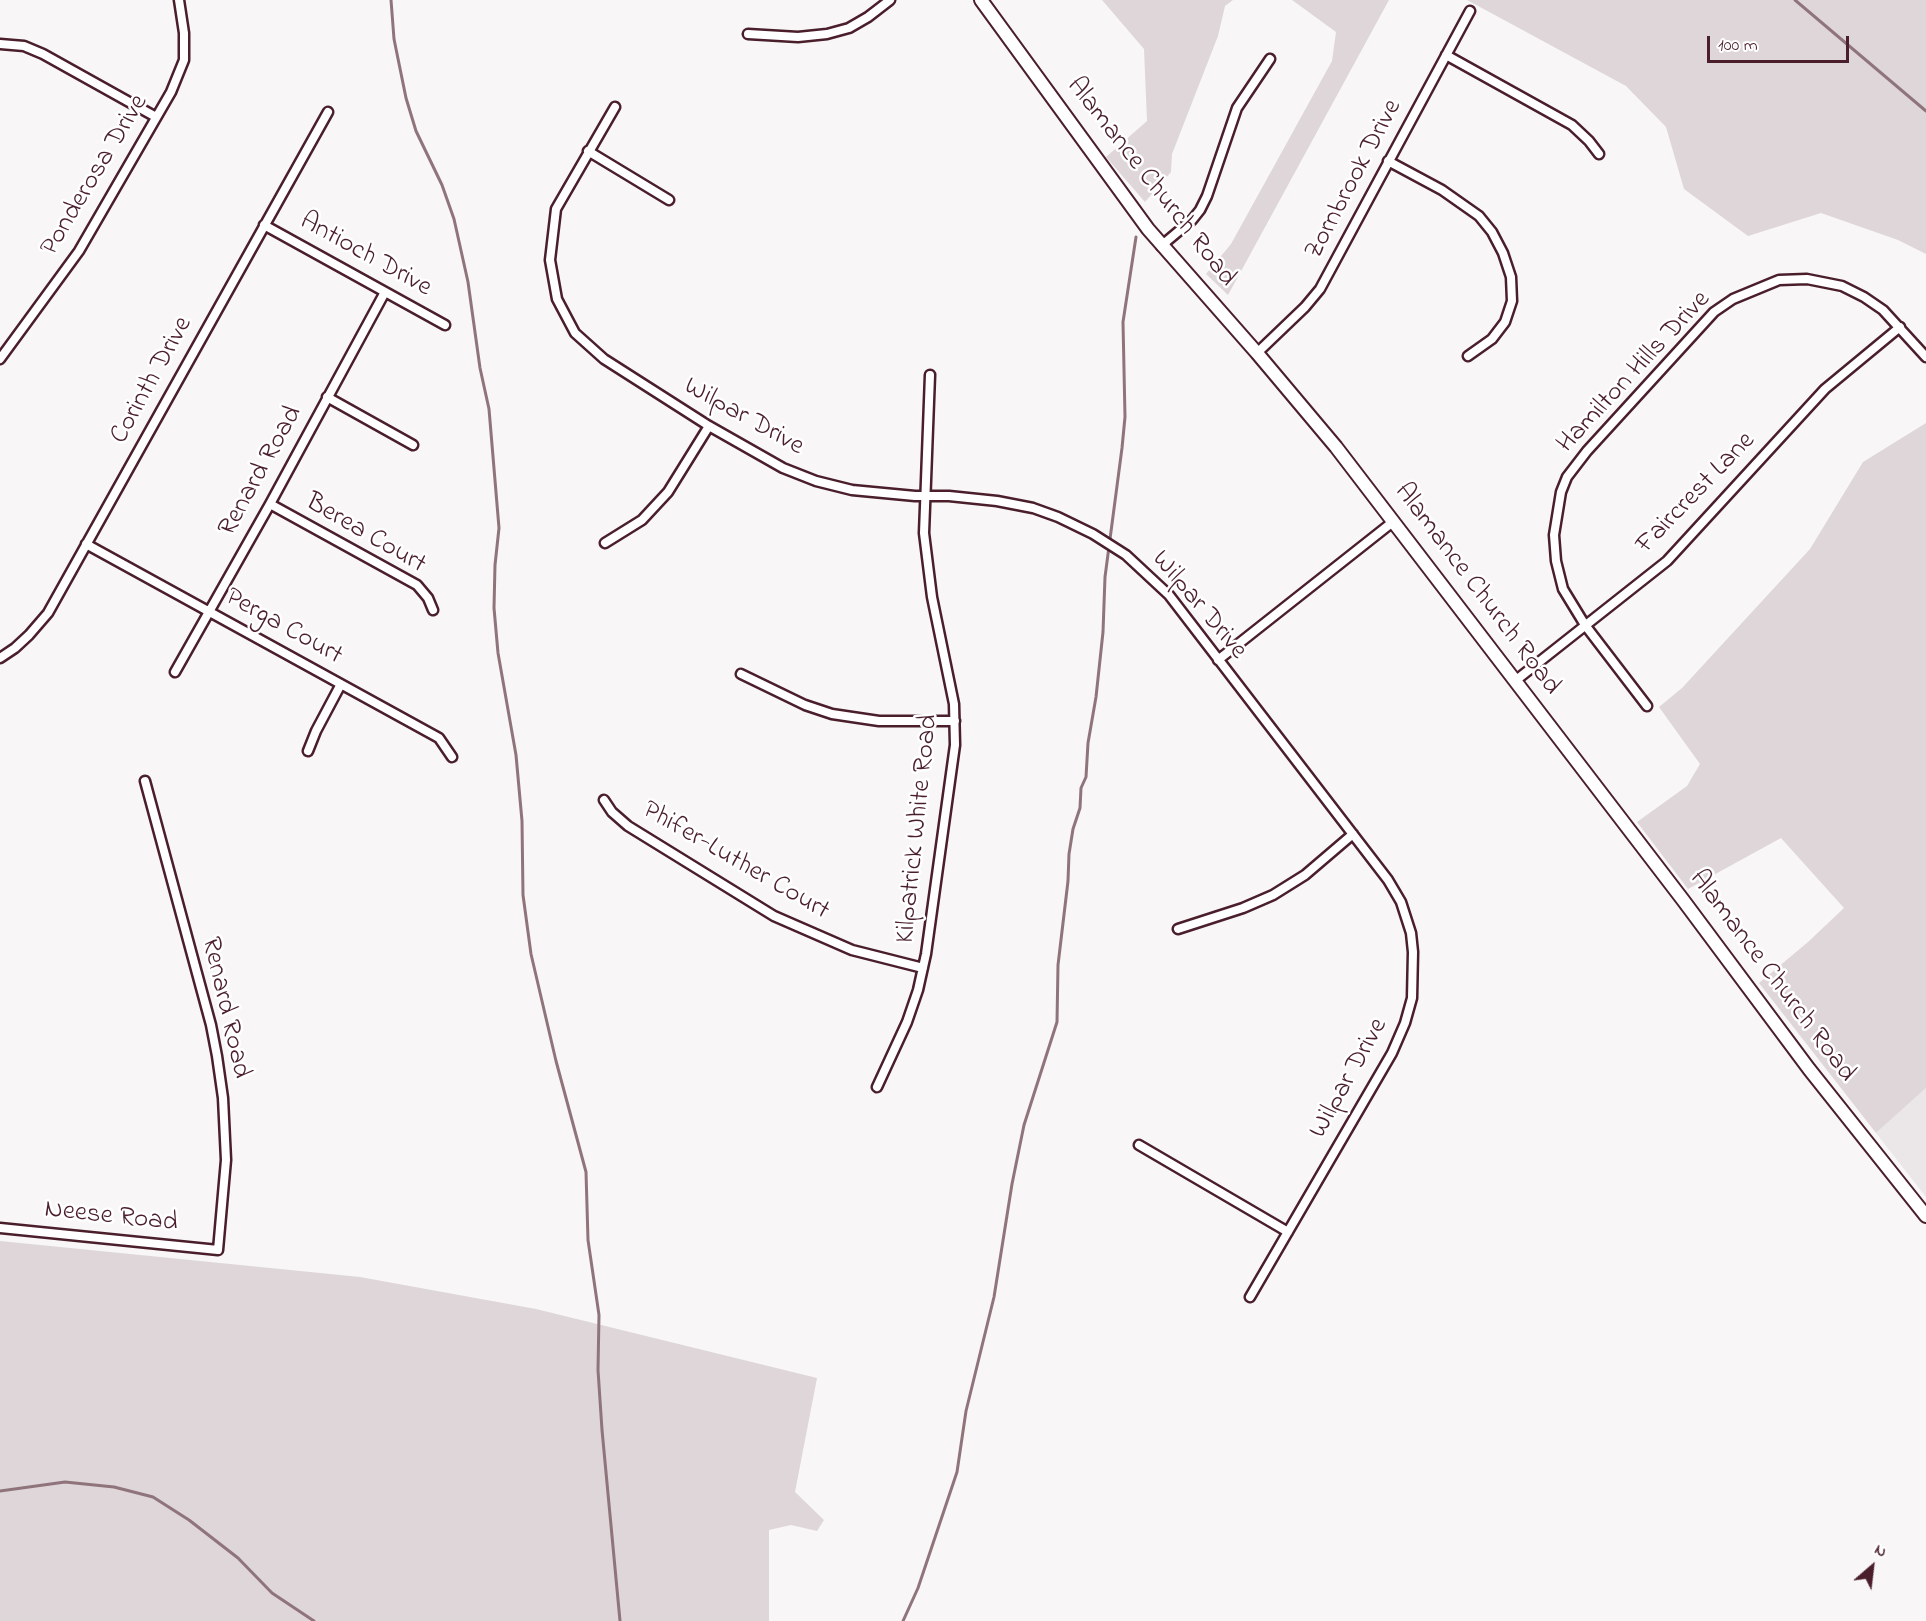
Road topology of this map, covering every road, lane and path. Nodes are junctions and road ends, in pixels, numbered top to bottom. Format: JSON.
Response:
{"nodes":[{"id":1,"x":179,"y":0,"type":"edge"},
{"id":2,"x":890,"y":0,"type":"edge"},
{"id":3,"x":981,"y":0,"type":"edge"},
{"id":4,"x":1470,"y":11,"type":"dead end"},
{"id":5,"x":748,"y":34,"type":"dead end"},
{"id":6,"x":0,"y":44,"type":"edge"},
{"id":7,"x":1446,"y":55,"type":"junction"},
{"id":8,"x":1270,"y":58,"type":"dead end"},
{"id":9,"x":615,"y":107,"type":"dead end"},
{"id":10,"x":328,"y":112,"type":"dead end"},
{"id":11,"x":156,"y":117,"type":"junction"},
{"id":12,"x":588,"y":151,"type":"junction"},
{"id":13,"x":1599,"y":154,"type":"dead end"},
{"id":14,"x":1388,"y":161,"type":"junction"},
{"id":15,"x":669,"y":200,"type":"dead end"},
{"id":16,"x":264,"y":225,"type":"junction"},
{"id":17,"x":1161,"y":246,"type":"junction"},
{"id":18,"x":385,"y":292,"type":"junction"},
{"id":19,"x":445,"y":325,"type":"dead end"},
{"id":20,"x":1900,"y":327,"type":"junction"},
{"id":21,"x":1257,"y":353,"type":"junction"},
{"id":22,"x":1468,"y":356,"type":"dead end"},
{"id":23,"x":1926,"y":357,"type":"edge"},
{"id":24,"x":0,"y":359,"type":"edge"},
{"id":25,"x":930,"y":375,"type":"dead end"},
{"id":26,"x":327,"y":398,"type":"junction"},
{"id":27,"x":709,"y":426,"type":"junction"},
{"id":28,"x":413,"y":445,"type":"dead end"},
{"id":29,"x":925,"y":496,"type":"junction"},
{"id":30,"x":270,"y":504,"type":"junction"},
{"id":31,"x":1394,"y":521,"type":"junction"},
{"id":32,"x":605,"y":543,"type":"dead end"},
{"id":33,"x":86,"y":544,"type":"junction"},
{"id":34,"x":433,"y":610,"type":"dead end"},
{"id":35,"x":209,"y":611,"type":"junction"},
{"id":36,"x":1585,"y":625,"type":"junction"},
{"id":37,"x":0,"y":658,"type":"edge"},
{"id":38,"x":1218,"y":660,"type":"junction"},
{"id":39,"x":175,"y":672,"type":"dead end"},
{"id":40,"x":741,"y":674,"type":"dead end"},
{"id":41,"x":1515,"y":681,"type":"junction"},
{"id":42,"x":341,"y":684,"type":"junction"},
{"id":43,"x":1647,"y":706,"type":"dead end"},
{"id":44,"x":955,"y":722,"type":"junction"},
{"id":45,"x":308,"y":751,"type":"dead end"},
{"id":46,"x":452,"y":757,"type":"dead end"},
{"id":47,"x":145,"y":781,"type":"dead end"},
{"id":48,"x":604,"y":800,"type":"dead end"},
{"id":49,"x":1353,"y":834,"type":"junction"},
{"id":50,"x":1178,"y":929,"type":"dead end"},
{"id":51,"x":923,"y":968,"type":"junction"},
{"id":52,"x":877,"y":1088,"type":"dead end"},
{"id":53,"x":1139,"y":1144,"type":"dead end"},
{"id":54,"x":1926,"y":1216,"type":"edge"},
{"id":55,"x":0,"y":1228,"type":"edge"},
{"id":56,"x":1288,"y":1232,"type":"junction"},
{"id":57,"x":218,"y":1250,"type":"joint"},
{"id":58,"x":1251,"y":1297,"type":"dead end"}],
"edges":[{"from":1,"to":11,"type":"street","name":"Ponderosa Drive"},
{"from":2,"to":5,"type":"street"},
{"from":3,"to":17,"type":"main road","name":"Alamance Church Road"},
{"from":4,"to":7,"type":"street","name":"Zornbrook Drive"},
{"from":6,"to":11,"type":"street"},
{"from":7,"to":13,"type":"street"},
{"from":7,"to":14,"type":"street","name":"Zornbrook Drive"},
{"from":8,"to":17,"type":"street"},
{"from":9,"to":12,"type":"street","name":"Wilpar Drive"},
{"from":10,"to":16,"type":"street","name":"Corinth Drive"},
{"from":11,"to":24,"type":"street","name":"Ponderosa Drive"},
{"from":12,"to":15,"type":"street"},
{"from":12,"to":27,"type":"street","name":"Wilpar Drive"},
{"from":14,"to":21,"type":"street","name":"Zornbrook Drive"},
{"from":14,"to":22,"type":"street"},
{"from":16,"to":18,"type":"street","name":"Antioch Drive"},
{"from":16,"to":33,"type":"street","name":"Corinth Drive"},
{"from":17,"to":21,"type":"main road","name":"Alamance Church Road"},
{"from":18,"to":19,"type":"street","name":"Antioch Drive"},
{"from":18,"to":26,"type":"street","name":"Renard Road"},
{"from":20,"to":23,"type":"street","name":"Hamilton Hills Drive"},
{"from":20,"to":36,"type":"street","name":"Faircrest Lane"},
{"from":20,"to":36,"type":"street","name":"Hamilton Hills Drive"},
{"from":21,"to":31,"type":"main road","name":"Alamance Church Road"},
{"from":25,"to":29,"type":"street","name":"Kilpatrick White Road"},
{"from":26,"to":28,"type":"street"},
{"from":26,"to":30,"type":"street","name":"Renard Road"},
{"from":27,"to":29,"type":"street","name":"Wilpar Drive"},
{"from":27,"to":32,"type":"street"},
{"from":29,"to":38,"type":"street","name":"Wilpar Drive"},
{"from":29,"to":44,"type":"street","name":"Kilpatrick White Road"},
{"from":30,"to":34,"type":"street","name":"Berea Court"},
{"from":30,"to":35,"type":"street","name":"Renard Road"},
{"from":31,"to":38,"type":"street"},
{"from":31,"to":41,"type":"main road","name":"Alamance Church Road"},
{"from":33,"to":35,"type":"street","name":"Perga Court"},
{"from":33,"to":37,"type":"street","name":"Corinth Drive"},
{"from":35,"to":39,"type":"street","name":"Renard Road"},
{"from":35,"to":42,"type":"street","name":"Perga Court"},
{"from":36,"to":41,"type":"street","name":"Faircrest Lane"},
{"from":36,"to":43,"type":"street","name":"Hamilton Hills Drive"},
{"from":38,"to":49,"type":"street","name":"Wilpar Drive"},
{"from":40,"to":44,"type":"street"},
{"from":41,"to":54,"type":"main road","name":"Alamance Church Road"},
{"from":42,"to":45,"type":"street"},
{"from":42,"to":46,"type":"street","name":"Perga Court"},
{"from":44,"to":51,"type":"street","name":"Kilpatrick White Road"},
{"from":47,"to":57,"type":"street","name":"Renard Road"},
{"from":48,"to":51,"type":"street","name":"Phifer-Luther Court"},
{"from":49,"to":50,"type":"street"},
{"from":49,"to":56,"type":"street","name":"Wilpar Drive"},
{"from":51,"to":52,"type":"street","name":"Kilpatrick White Road"},
{"from":53,"to":56,"type":"street"},
{"from":55,"to":57,"type":"street","name":"Neese Road"},
{"from":56,"to":58,"type":"street","name":"Wilpar Drive"}]}
